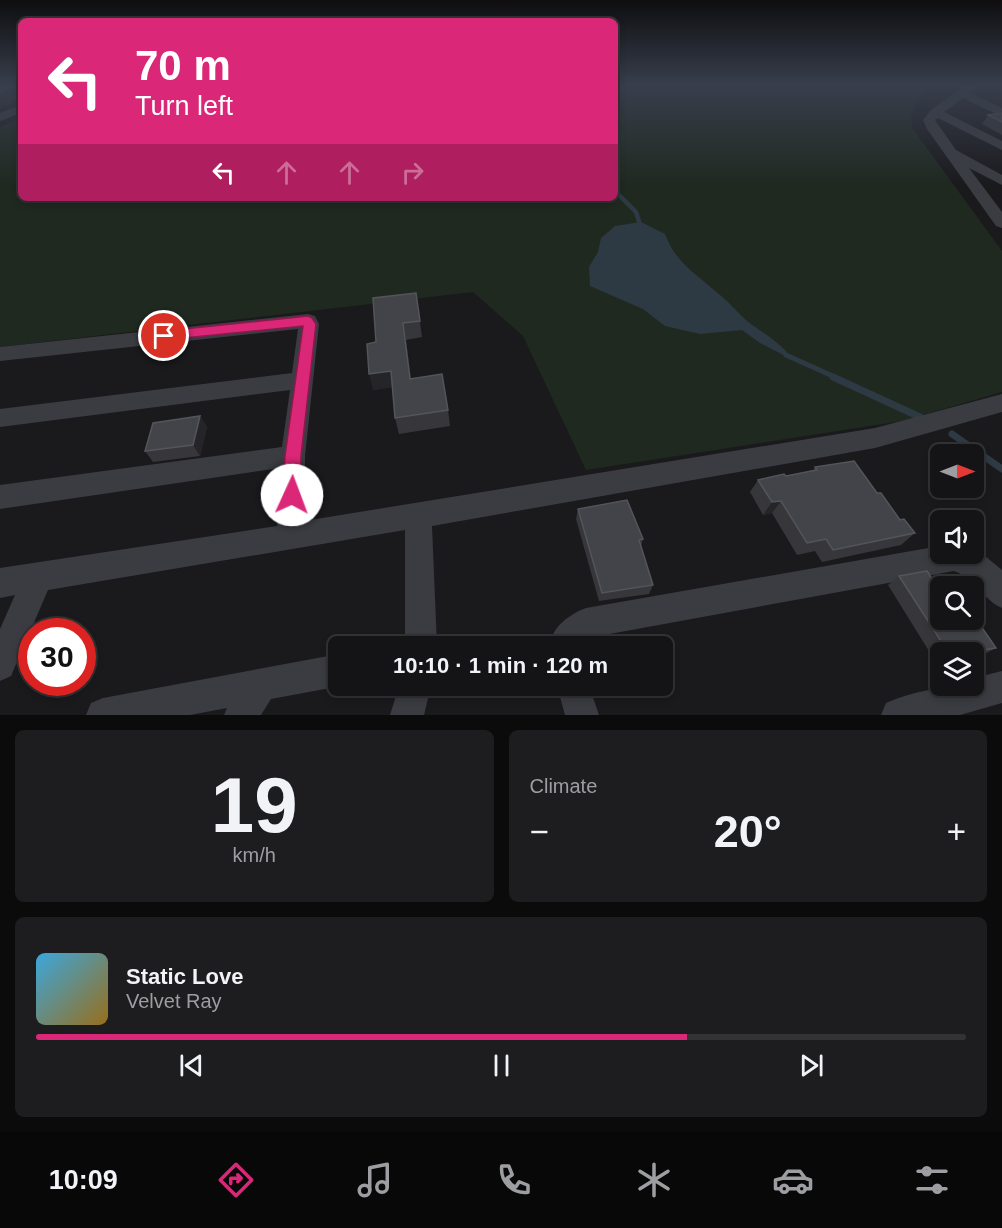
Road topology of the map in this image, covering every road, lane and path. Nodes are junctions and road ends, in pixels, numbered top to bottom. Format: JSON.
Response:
{"nodes":[{"id":1,"x":931,"y":118,"type":"edge"},
{"id":2,"x":948,"y":118,"type":"edge"},
{"id":3,"x":1002,"y":146,"type":"edge"},
{"id":4,"x":947,"y":149,"type":"junction"},
{"id":5,"x":1002,"y":181,"type":"edge"},
{"id":6,"x":1002,"y":223,"type":"edge"},
{"id":7,"x":0,"y":354,"type":"edge"},
{"id":8,"x":301,"y":380,"type":"junction"},
{"id":9,"x":1002,"y":403,"type":"edge"},
{"id":10,"x":0,"y":418,"type":"edge"},
{"id":11,"x":293,"y":456,"type":"junction"},
{"id":12,"x":0,"y":497,"type":"edge"},
{"id":13,"x":418,"y":516,"type":"junction"},
{"id":14,"x":290,"y":535,"type":"junction"},
{"id":15,"x":39,"y":576,"type":"junction"},
{"id":16,"x":0,"y":583,"type":"edge"},
{"id":17,"x":1002,"y":593,"type":"edge"},
{"id":18,"x":421,"y":636,"type":"edge"},
{"id":19,"x":571,"y":636,"type":"edge"},
{"id":20,"x":0,"y":665,"type":"edge"},
{"id":21,"x":328,"y":672,"type":"edge"},
{"id":22,"x":262,"y":684,"type":"junction"},
{"id":23,"x":1002,"y":687,"type":"edge"},
{"id":24,"x":412,"y":696,"type":"edge"},
{"id":25,"x":576,"y":696,"type":"edge"},
{"id":26,"x":103,"y":715,"type":"edge"},
{"id":27,"x":241,"y":715,"type":"edge"},
{"id":28,"x":407,"y":715,"type":"edge"},
{"id":29,"x":582,"y":715,"type":"edge"},
{"id":30,"x":898,"y":715,"type":"edge"}],
"edges":[{"from":1,"to":4,"type":"street"},
{"from":2,"to":3,"type":"street"},
{"from":4,"to":5,"type":"street"},
{"from":4,"to":6,"type":"street"},
{"from":7,"to":8,"type":"street"},
{"from":8,"to":10,"type":"street"},
{"from":8,"to":11,"type":"street"},
{"from":9,"to":13,"type":"street"},
{"from":11,"to":12,"type":"street"},
{"from":11,"to":14,"type":"street"},
{"from":13,"to":14,"type":"street"},
{"from":13,"to":18,"type":"street"},
{"from":14,"to":15,"type":"street"},
{"from":15,"to":16,"type":"street"},
{"from":15,"to":20,"type":"street"},
{"from":17,"to":19,"type":"street"},
{"from":21,"to":22,"type":"street"},
{"from":22,"to":26,"type":"street"},
{"from":22,"to":27,"type":"street"},
{"from":23,"to":30,"type":"street"},
{"from":24,"to":28,"type":"street"},
{"from":25,"to":29,"type":"street"}]}
